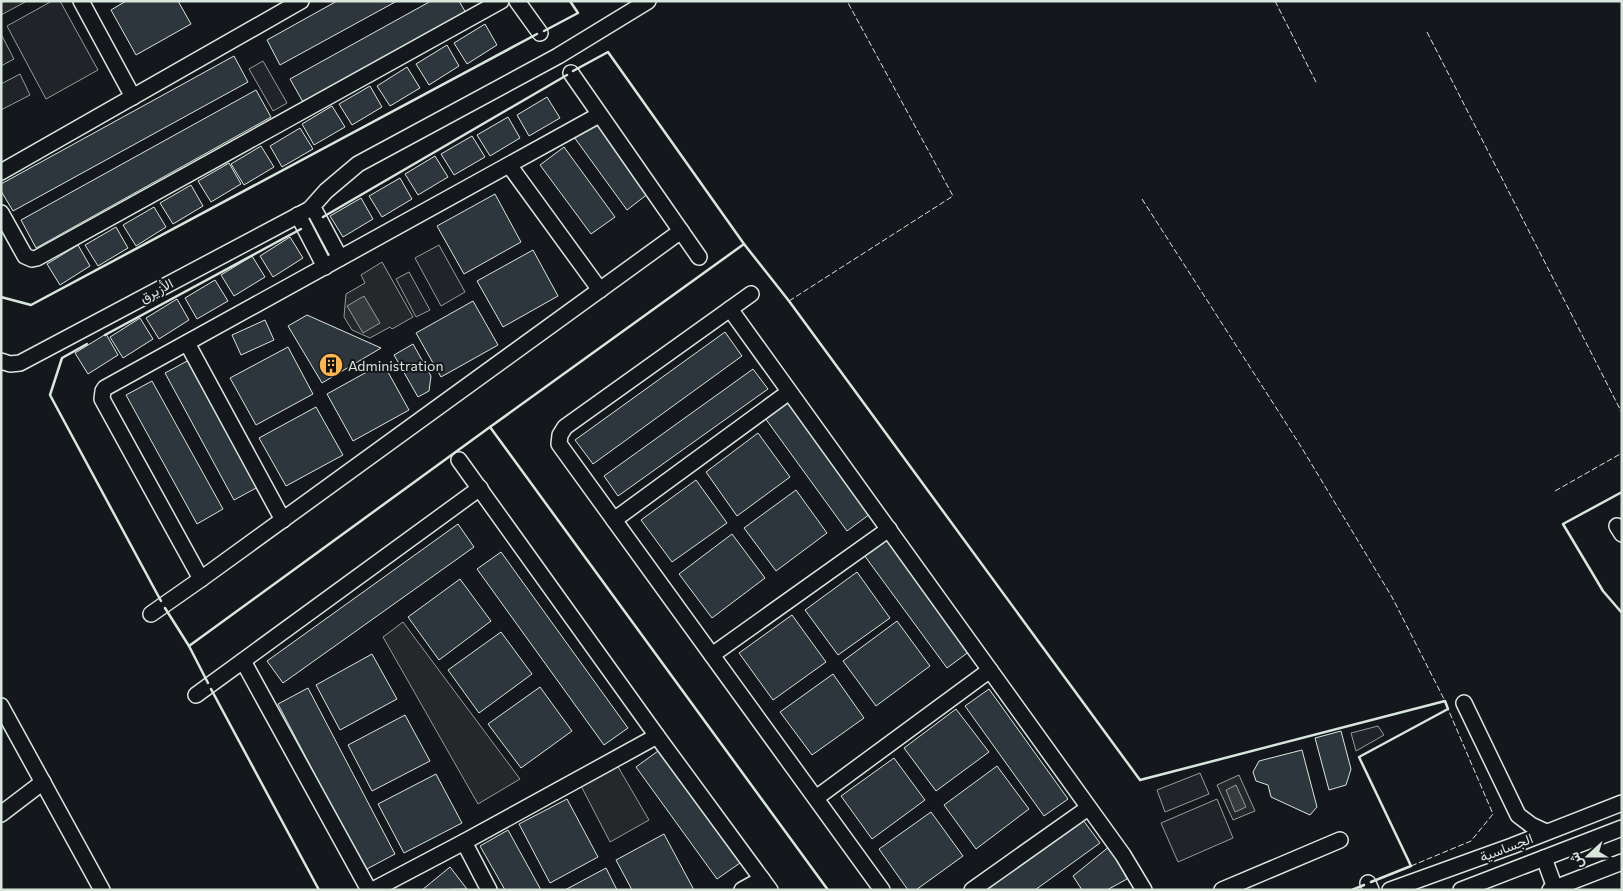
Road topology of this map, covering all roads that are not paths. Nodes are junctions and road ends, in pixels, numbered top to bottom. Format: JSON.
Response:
{"nodes":[{"id":1,"x":80,"y":1,"type":"edge"},
{"id":2,"x":301,"y":1,"type":"edge"},
{"id":3,"x":501,"y":1,"type":"edge"},
{"id":4,"x":517,"y":1,"type":"edge"},
{"id":5,"x":648,"y":1,"type":"edge"},
{"id":6,"x":282,"y":6,"type":"edge"},
{"id":7,"x":540,"y":33,"type":"dead end"},
{"id":8,"x":571,"y":73,"type":"dead end"},
{"id":9,"x":133,"y":97,"type":"junction"},
{"id":10,"x":599,"y":115,"type":"junction"},
{"id":11,"x":509,"y":165,"type":"junction"},
{"id":12,"x":1,"y":172,"type":"edge"},
{"id":13,"x":304,"y":212,"type":"junction"},
{"id":14,"x":1,"y":213,"type":"edge"},
{"id":15,"x":681,"y":231,"type":"junction"},
{"id":16,"x":699,"y":257,"type":"dead end"},
{"id":17,"x":340,"y":258,"type":"junction"},
{"id":18,"x":325,"y":267,"type":"junction"},
{"id":19,"x":600,"y":290,"type":"junction"},
{"id":20,"x":751,"y":294,"type":"dead end"},
{"id":21,"x":730,"y":309,"type":"junction"},
{"id":22,"x":187,"y":343,"type":"junction"},
{"id":23,"x":1,"y":361,"type":"edge"},
{"id":24,"x":789,"y":392,"type":"junction"},
{"id":25,"x":459,"y":460,"type":"dead end"},
{"id":26,"x":480,"y":488,"type":"junction"},
{"id":27,"x":283,"y":520,"type":"junction"},
{"id":28,"x":614,"y":520,"type":"junction"},
{"id":29,"x":888,"y":529,"type":"junction"},
{"id":30,"x":201,"y":579,"type":"junction"},
{"id":31,"x":151,"y":614,"type":"dead end"},
{"id":32,"x":712,"y":655,"type":"junction"},
{"id":33,"x":243,"y":661,"type":"junction"},
{"id":34,"x":990,"y":670,"type":"junction"},
{"id":35,"x":196,"y":695,"type":"dead end"},
{"id":36,"x":1464,"y":703,"type":"dead end"},
{"id":37,"x":1,"y":706,"type":"edge"},
{"id":38,"x":657,"y":736,"type":"junction"},
{"id":39,"x":43,"y":782,"type":"junction"},
{"id":40,"x":816,"y":798,"type":"junction"},
{"id":41,"x":1622,"y":803,"type":"edge"},
{"id":42,"x":1088,"y":808,"type":"junction"},
{"id":43,"x":1,"y":814,"type":"edge"},
{"id":44,"x":1518,"y":815,"type":"junction"},
{"id":45,"x":1622,"y":828,"type":"edge"},
{"id":46,"x":1546,"y":832,"type":"junction"},
{"id":47,"x":1340,"y":840,"type":"dead end"},
{"id":48,"x":464,"y":842,"type":"junction"},
{"id":49,"x":1512,"y":846,"type":"junction"},
{"id":50,"x":1544,"y":858,"type":"junction"},
{"id":51,"x":1622,"y":862,"type":"edge"},
{"id":52,"x":766,"y":884,"type":"edge"},
{"id":53,"x":1553,"y":889,"type":"edge"},
{"id":54,"x":102,"y":890,"type":"edge"},
{"id":55,"x":369,"y":890,"type":"edge"},
{"id":56,"x":373,"y":890,"type":"edge"},
{"id":57,"x":489,"y":890,"type":"edge"},
{"id":58,"x":742,"y":890,"type":"edge"},
{"id":59,"x":882,"y":890,"type":"edge"},
{"id":60,"x":972,"y":890,"type":"edge"},
{"id":61,"x":1144,"y":890,"type":"edge"},
{"id":62,"x":1222,"y":890,"type":"edge"},
{"id":63,"x":1390,"y":890,"type":"edge"},
{"id":64,"x":1461,"y":890,"type":"edge"}],
"edges":[{"from":1,"to":9,"type":"street"},
{"from":2,"to":6,"type":"street"},
{"from":3,"to":14,"type":"street"},
{"from":4,"to":7,"type":"street"},
{"from":5,"to":13,"type":"street","name":"الأزيرق"},
{"from":6,"to":9,"type":"street"},
{"from":8,"to":10,"type":"street"},
{"from":9,"to":12,"type":"street"},
{"from":10,"to":11,"type":"street"},
{"from":10,"to":15,"type":"street"},
{"from":11,"to":17,"type":"street"},
{"from":11,"to":19,"type":"street"},
{"from":13,"to":17,"type":"street"},
{"from":13,"to":18,"type":"street"},
{"from":13,"to":23,"type":"street","name":"الأزيرق"},
{"from":15,"to":16,"type":"street"},
{"from":15,"to":19,"type":"street"},
{"from":17,"to":18,"type":"street"},
{"from":18,"to":22,"type":"street"},
{"from":19,"to":27,"type":"street"},
{"from":20,"to":21,"type":"street"},
{"from":21,"to":24,"type":"street"},
{"from":21,"to":28,"type":"street"},
{"from":22,"to":27,"type":"street"},
{"from":22,"to":30,"type":"street"},
{"from":24,"to":28,"type":"street"},
{"from":24,"to":29,"type":"street"},
{"from":25,"to":26,"type":"street"},
{"from":26,"to":33,"type":"street"},
{"from":26,"to":38,"type":"street"},
{"from":27,"to":30,"type":"street"},
{"from":28,"to":32,"type":"street"},
{"from":29,"to":32,"type":"street"},
{"from":29,"to":34,"type":"street"},
{"from":30,"to":31,"type":"street"},
{"from":32,"to":40,"type":"street"},
{"from":33,"to":35,"type":"street"},
{"from":33,"to":55,"type":"street"},
{"from":34,"to":40,"type":"street"},
{"from":34,"to":42,"type":"street"},
{"from":36,"to":44,"type":"street"},
{"from":37,"to":39,"type":"street"},
{"from":38,"to":48,"type":"street"},
{"from":38,"to":52,"type":"street"},
{"from":39,"to":43,"type":"street"},
{"from":39,"to":54,"type":"street"},
{"from":40,"to":59,"type":"street"},
{"from":41,"to":46,"type":"street","name":"الجساسية"},
{"from":42,"to":60,"type":"street"},
{"from":42,"to":61,"type":"street"},
{"from":44,"to":46,"type":"street"},
{"from":44,"to":49,"type":"street"},
{"from":45,"to":50,"type":"street"},
{"from":46,"to":49,"type":"street","name":"الجساسية"},
{"from":47,"to":62,"type":"street"},
{"from":48,"to":56,"type":"street"},
{"from":48,"to":57,"type":"street"},
{"from":49,"to":63,"type":"street","name":"الجساسية"},
{"from":50,"to":53,"type":"street"},
{"from":50,"to":64,"type":"street"},
{"from":51,"to":53,"type":"street"},
{"from":52,"to":58,"type":"street"}]}
